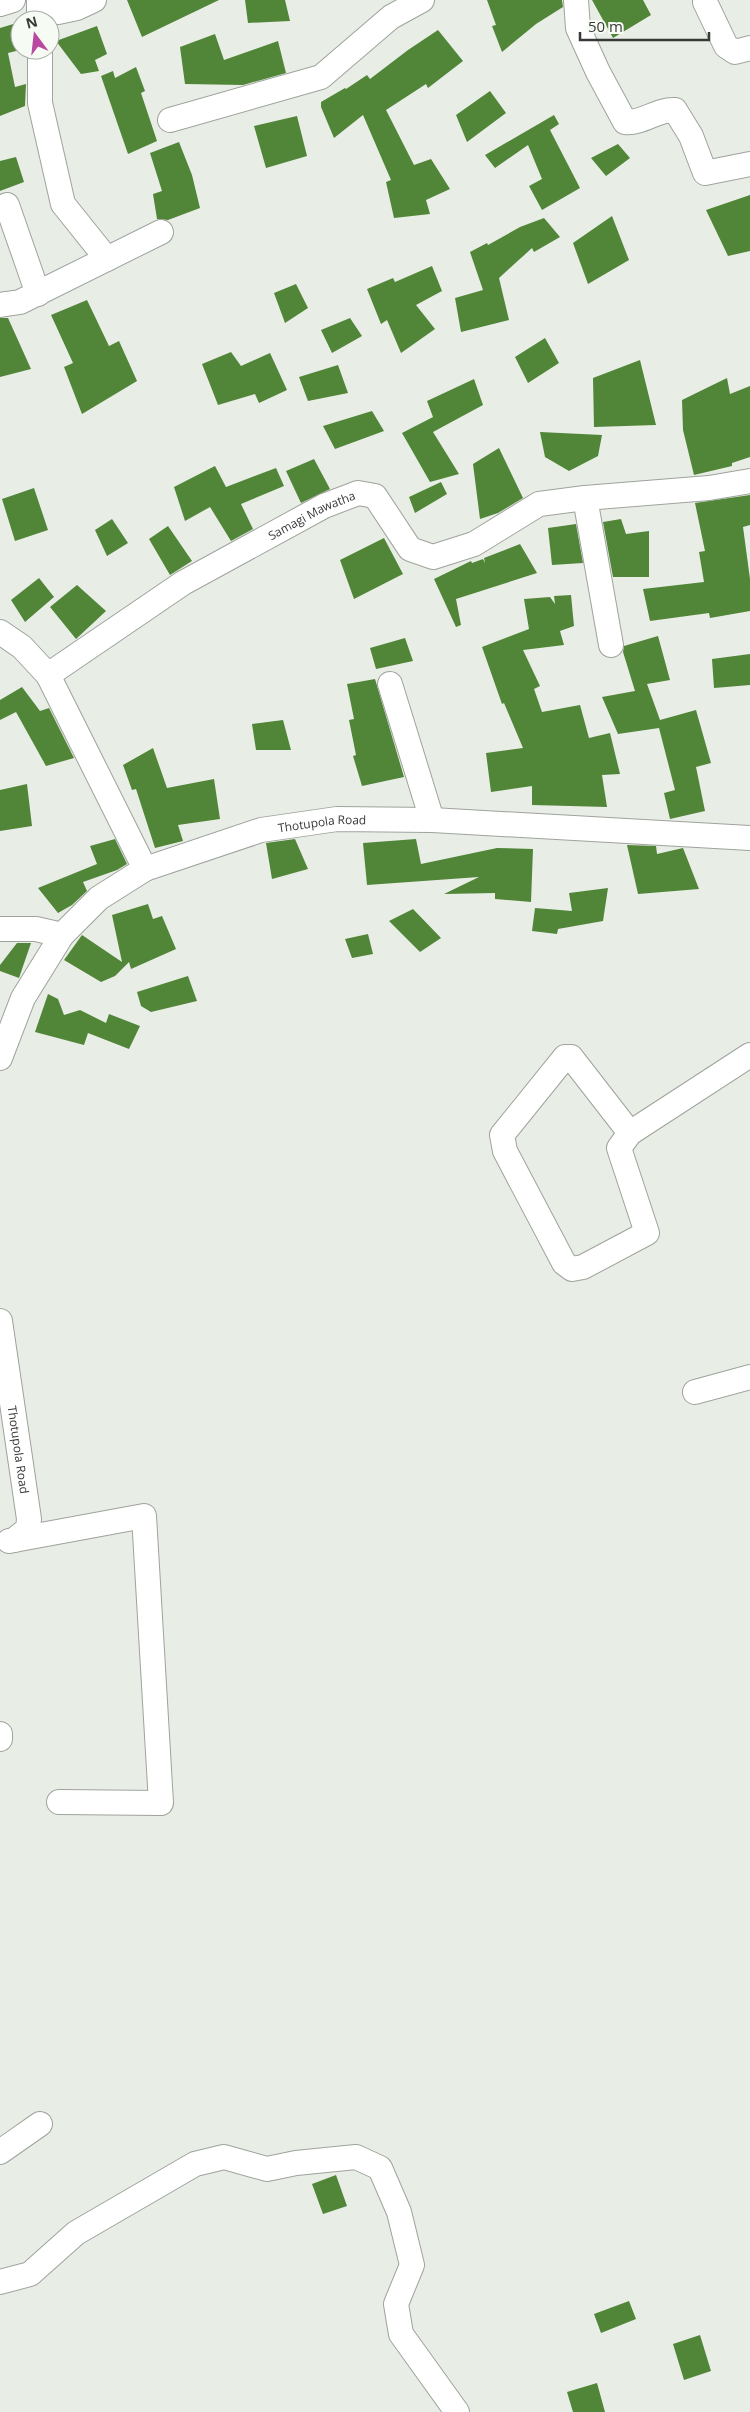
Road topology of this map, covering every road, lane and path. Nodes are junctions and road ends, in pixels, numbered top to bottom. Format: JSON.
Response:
{"nodes":[{"id":1,"x":13,"y":0,"type":"edge"},
{"id":2,"x":46,"y":0,"type":"edge"},
{"id":3,"x":94,"y":0,"type":"edge"},
{"id":4,"x":422,"y":0,"type":"edge"},
{"id":5,"x":576,"y":0,"type":"edge"},
{"id":6,"x":705,"y":2,"type":"dead end"},
{"id":7,"x":0,"y":4,"type":"edge"},
{"id":8,"x":750,"y":48,"type":"edge"},
{"id":9,"x":40,"y":60,"type":"edge"},
{"id":10,"x":170,"y":120,"type":"dead end"},
{"id":11,"x":750,"y":164,"type":"edge"},
{"id":12,"x":7,"y":205,"type":"dead end"},
{"id":13,"x":161,"y":232,"type":"dead end"},
{"id":14,"x":107,"y":260,"type":"junction"},
{"id":15,"x":38,"y":294,"type":"junction"},
{"id":16,"x":0,"y":305,"type":"edge"},
{"id":17,"x":750,"y":481,"type":"edge"},
{"id":18,"x":586,"y":498,"type":"junction"},
{"id":19,"x":0,"y":632,"type":"edge"},
{"id":20,"x":611,"y":645,"type":"dead end"},
{"id":21,"x":48,"y":675,"type":"junction"},
{"id":22,"x":390,"y":684,"type":"dead end"},
{"id":23,"x":432,"y":820,"type":"junction"},
{"id":24,"x":750,"y":838,"type":"edge"},
{"id":25,"x":145,"y":869,"type":"junction"},
{"id":26,"x":0,"y":929,"type":"edge"},
{"id":27,"x":62,"y":935,"type":"junction"},
{"id":28,"x":750,"y":1055,"type":"edge"},
{"id":29,"x":0,"y":1058,"type":"edge"},
{"id":30,"x":630,"y":1133,"type":"junction"},
{"id":31,"x":0,"y":1321,"type":"edge"},
{"id":32,"x":750,"y":1377,"type":"edge"},
{"id":33,"x":695,"y":1392,"type":"dead end"},
{"id":34,"x":7,"y":1541,"type":"edge"},
{"id":35,"x":0,"y":1734,"type":"edge"},
{"id":36,"x":0,"y":1739,"type":"edge"},
{"id":37,"x":59,"y":1802,"type":"dead end"},
{"id":38,"x":40,"y":2124,"type":"dead end"},
{"id":39,"x":0,"y":2152,"type":"edge"},
{"id":40,"x":0,"y":2282,"type":"edge"},
{"id":41,"x":457,"y":2412,"type":"edge"}],
"edges":[{"from":1,"to":7,"type":"street"},
{"from":2,"to":3,"type":"street"},
{"from":4,"to":10,"type":"street"},
{"from":5,"to":11,"type":"street"},
{"from":6,"to":8,"type":"street"},
{"from":9,"to":14,"type":"street"},
{"from":12,"to":15,"type":"street"},
{"from":13,"to":14,"type":"street"},
{"from":14,"to":15,"type":"street"},
{"from":15,"to":16,"type":"street"},
{"from":17,"to":18,"type":"street","name":"Samagi Mawatha"},
{"from":18,"to":20,"type":"street"},
{"from":18,"to":21,"type":"street","name":"Samagi Mawatha"},
{"from":19,"to":21,"type":"street"},
{"from":21,"to":25,"type":"street"},
{"from":22,"to":23,"type":"street"},
{"from":23,"to":24,"type":"street","name":"Thotupola Road"},
{"from":23,"to":25,"type":"street","name":"Thotupola Road"},
{"from":25,"to":27,"type":"street","name":"Thotupola Road"},
{"from":26,"to":27,"type":"street"},
{"from":27,"to":29,"type":"street","name":"Thotupola Road"},
{"from":28,"to":30,"type":"street"},
{"from":30,"to":30,"type":"street"},
{"from":31,"to":34,"type":"street","name":"Thotupola Road"},
{"from":32,"to":33,"type":"street"},
{"from":34,"to":37,"type":"street"},
{"from":35,"to":36,"type":"street"},
{"from":38,"to":39,"type":"street"},
{"from":40,"to":41,"type":"street"}]}
